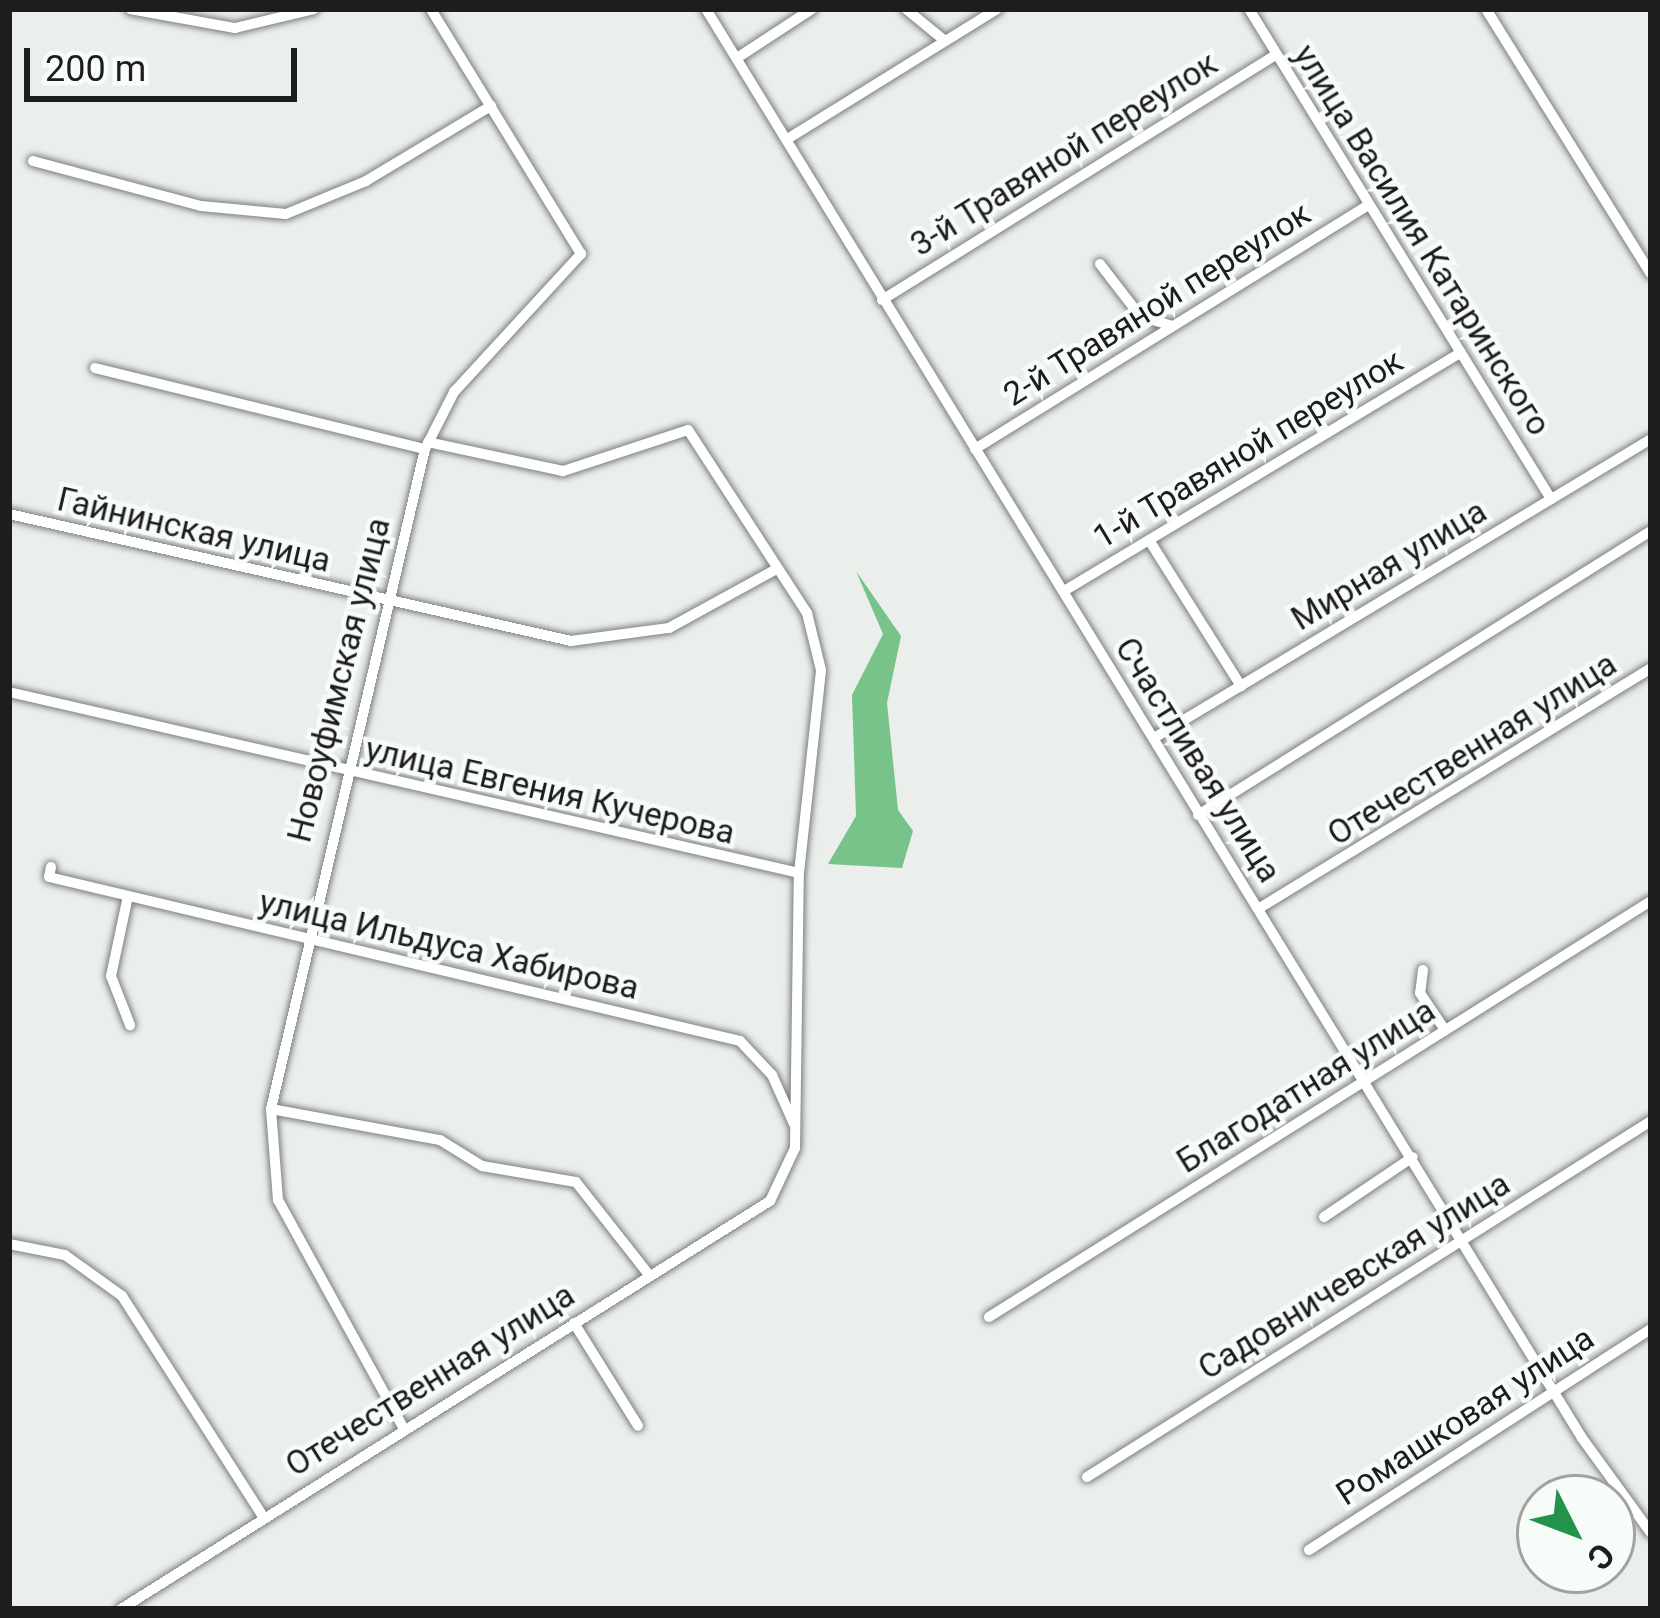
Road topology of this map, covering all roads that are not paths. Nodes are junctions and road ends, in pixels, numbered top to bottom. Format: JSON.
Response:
{"nodes":[{"id":1,"x":130,"y":9,"type":"edge"},
{"id":2,"x":314,"y":9,"type":"edge"},
{"id":3,"x":431,"y":9,"type":"edge"},
{"id":4,"x":706,"y":9,"type":"edge"},
{"id":5,"x":812,"y":9,"type":"edge"},
{"id":6,"x":906,"y":9,"type":"edge"},
{"id":7,"x":997,"y":9,"type":"edge"},
{"id":8,"x":1250,"y":9,"type":"edge"},
{"id":9,"x":1486,"y":9,"type":"edge"},
{"id":10,"x":945,"y":41,"type":"junction"},
{"id":11,"x":1275,"y":55,"type":"junction"},
{"id":12,"x":737,"y":58,"type":"junction"},
{"id":13,"x":491,"y":106,"type":"junction"},
{"id":14,"x":789,"y":138,"type":"junction"},
{"id":15,"x":33,"y":161,"type":"dead end"},
{"id":16,"x":1367,"y":206,"type":"junction"},
{"id":17,"x":1100,"y":264,"type":"dead end"},
{"id":18,"x":1651,"y":274,"type":"edge"},
{"id":19,"x":882,"y":300,"type":"junction"},
{"id":20,"x":1172,"y":326,"type":"junction"},
{"id":21,"x":1461,"y":352,"type":"junction"},
{"id":22,"x":94,"y":368,"type":"dead end"},
{"id":23,"x":1651,"y":439,"type":"edge"},
{"id":24,"x":427,"y":445,"type":"junction"},
{"id":25,"x":975,"y":449,"type":"junction"},
{"id":26,"x":1551,"y":499,"type":"junction"},
{"id":27,"x":9,"y":514,"type":"edge"},
{"id":28,"x":1651,"y":531,"type":"edge"},
{"id":29,"x":1149,"y":540,"type":"junction"},
{"id":30,"x":778,"y":568,"type":"junction"},
{"id":31,"x":1064,"y":591,"type":"junction"},
{"id":32,"x":385,"y":602,"type":"junction"},
{"id":33,"x":1651,"y":668,"type":"edge"},
{"id":34,"x":1241,"y":686,"type":"junction"},
{"id":35,"x":9,"y":692,"type":"edge"},
{"id":36,"x":1154,"y":738,"type":"junction"},
{"id":37,"x":344,"y":770,"type":"junction"},
{"id":38,"x":1198,"y":815,"type":"junction"},
{"id":39,"x":51,"y":867,"type":"dead end"},
{"id":40,"x":800,"y":873,"type":"junction"},
{"id":41,"x":128,"y":896,"type":"junction"},
{"id":42,"x":1651,"y":901,"type":"edge"},
{"id":43,"x":1258,"y":909,"type":"junction"},
{"id":44,"x":304,"y":938,"type":"junction"},
{"id":45,"x":1423,"y":970,"type":"dead end"},
{"id":46,"x":130,"y":1025,"type":"dead end"},
{"id":47,"x":1445,"y":1030,"type":"junction"},
{"id":48,"x":1366,"y":1080,"type":"junction"},
{"id":49,"x":271,"y":1108,"type":"junction"},
{"id":50,"x":1651,"y":1121,"type":"edge"},
{"id":51,"x":797,"y":1133,"type":"junction"},
{"id":52,"x":1412,"y":1157,"type":"junction"},
{"id":53,"x":1324,"y":1216,"type":"dead end"},
{"id":54,"x":1462,"y":1240,"type":"junction"},
{"id":55,"x":9,"y":1244,"type":"edge"},
{"id":56,"x":650,"y":1276,"type":"junction"},
{"id":57,"x":989,"y":1317,"type":"dead end"},
{"id":58,"x":574,"y":1323,"type":"junction"},
{"id":59,"x":1651,"y":1329,"type":"edge"},
{"id":60,"x":1554,"y":1388,"type":"junction"},
{"id":61,"x":638,"y":1426,"type":"dead end"},
{"id":62,"x":404,"y":1429,"type":"junction"},
{"id":63,"x":1087,"y":1477,"type":"dead end"},
{"id":64,"x":262,"y":1515,"type":"junction"},
{"id":65,"x":1651,"y":1532,"type":"edge"},
{"id":66,"x":1309,"y":1550,"type":"dead end"},
{"id":67,"x":121,"y":1609,"type":"edge"}],
"edges":[{"from":1,"to":2,"type":"street"},
{"from":3,"to":13,"type":"street","name":"Новоуфимская улица"},
{"from":4,"to":12,"type":"street","name":"Счастливая улица"},
{"from":5,"to":12,"type":"street"},
{"from":6,"to":10,"type":"street"},
{"from":7,"to":10,"type":"street"},
{"from":8,"to":11,"type":"street","name":"улица Василия Катаринского"},
{"from":9,"to":18,"type":"street"},
{"from":10,"to":14,"type":"street"},
{"from":11,"to":16,"type":"street","name":"улица Василия Катаринского"},
{"from":11,"to":19,"type":"street","name":"3-й Травяной переулок"},
{"from":12,"to":14,"type":"street","name":"Счастливая улица"},
{"from":13,"to":15,"type":"street"},
{"from":13,"to":24,"type":"street","name":"Новоуфимская улица"},
{"from":14,"to":19,"type":"street","name":"Счастливая улица"},
{"from":16,"to":20,"type":"street","name":"2-й Травяной переулок"},
{"from":16,"to":21,"type":"street","name":"улица Василия Катаринского"},
{"from":17,"to":20,"type":"street"},
{"from":19,"to":25,"type":"street","name":"Счастливая улица"},
{"from":20,"to":25,"type":"street","name":"2-й Травяной переулок"},
{"from":21,"to":26,"type":"street","name":"улица Василия Катаринского"},
{"from":21,"to":29,"type":"street","name":"1-й Травяной переулок"},
{"from":22,"to":24,"type":"street"},
{"from":23,"to":26,"type":"street","name":"Мирная улица"},
{"from":24,"to":30,"type":"street"},
{"from":24,"to":32,"type":"street","name":"Новоуфимская улица"},
{"from":25,"to":31,"type":"street","name":"Счастливая улица"},
{"from":26,"to":34,"type":"street","name":"Мирная улица"},
{"from":27,"to":32,"type":"street","name":"Гайнинская улица"},
{"from":28,"to":38,"type":"street"},
{"from":29,"to":31,"type":"street","name":"1-й Травяной переулок"},
{"from":29,"to":34,"type":"street"},
{"from":30,"to":32,"type":"street","name":"Гайнинская улица"},
{"from":30,"to":40,"type":"street"},
{"from":31,"to":36,"type":"street","name":"Счастливая улица"},
{"from":32,"to":37,"type":"street","name":"Новоуфимская улица"},
{"from":33,"to":43,"type":"street","name":"Отечественная улица"},
{"from":34,"to":36,"type":"street","name":"Мирная улица"},
{"from":35,"to":37,"type":"street","name":"улица Евгения Кучерова"},
{"from":36,"to":38,"type":"street","name":"Счастливая улица"},
{"from":37,"to":40,"type":"street","name":"улица Евгения Кучерова"},
{"from":37,"to":44,"type":"street","name":"Новоуфимская улица"},
{"from":38,"to":43,"type":"street","name":"Счастливая улица"},
{"from":39,"to":41,"type":"street","name":"улица Ильдуса Хабирова"},
{"from":40,"to":51,"type":"street"},
{"from":41,"to":44,"type":"street","name":"улица Ильдуса Хабирова"},
{"from":41,"to":46,"type":"street"},
{"from":42,"to":47,"type":"street","name":"Благодатная улица"},
{"from":43,"to":48,"type":"street","name":"Счастливая улица"},
{"from":44,"to":49,"type":"street","name":"Новоуфимская улица"},
{"from":44,"to":51,"type":"street","name":"улица Ильдуса Хабирова"},
{"from":45,"to":47,"type":"street"},
{"from":47,"to":48,"type":"street","name":"Благодатная улица"},
{"from":48,"to":52,"type":"street","name":"Счастливая улица"},
{"from":48,"to":57,"type":"street","name":"Благодатная улица"},
{"from":49,"to":56,"type":"street"},
{"from":49,"to":62,"type":"street","name":"Новоуфимская улица"},
{"from":50,"to":54,"type":"street","name":"Садовничевская улица"},
{"from":51,"to":56,"type":"street","name":"Отечественная улица"},
{"from":52,"to":53,"type":"street"},
{"from":52,"to":54,"type":"street","name":"Счастливая улица"},
{"from":54,"to":60,"type":"street","name":"Счастливая улица"},
{"from":54,"to":63,"type":"street","name":"Садовничевская улица"},
{"from":55,"to":64,"type":"street"},
{"from":56,"to":58,"type":"street","name":"Отечественная улица"},
{"from":58,"to":61,"type":"street"},
{"from":58,"to":62,"type":"street","name":"Отечественная улица"},
{"from":59,"to":60,"type":"street","name":"Ромашковая улица"},
{"from":60,"to":65,"type":"street","name":"Счастливая улица"},
{"from":60,"to":66,"type":"street","name":"Ромашковая улица"},
{"from":62,"to":64,"type":"street","name":"Отечественная улица"},
{"from":64,"to":67,"type":"street","name":"Отечественная улица"}]}
